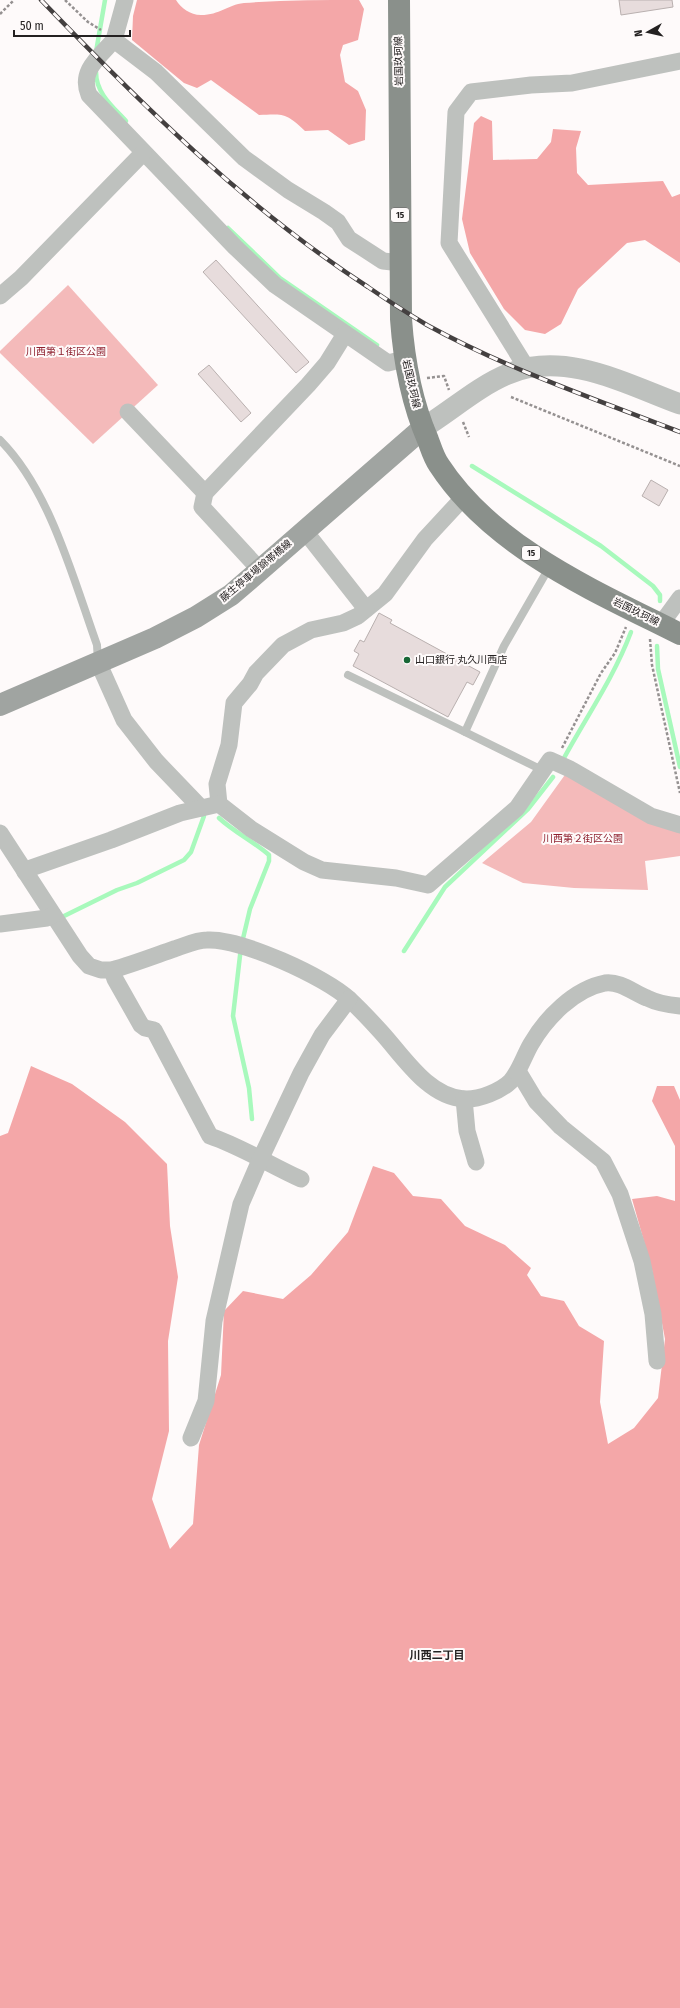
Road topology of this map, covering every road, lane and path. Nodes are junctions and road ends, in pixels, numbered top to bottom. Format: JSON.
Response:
{"nodes":[{"id":1,"x":14,"y":0,"type":"edge"},
{"id":2,"x":65,"y":0,"type":"edge"},
{"id":3,"x":125,"y":0,"type":"edge"},
{"id":4,"x":399,"y":0,"type":"edge"},
{"id":5,"x":0,"y":14,"type":"edge"},
{"id":6,"x":110,"y":37,"type":"junction"},
{"id":7,"x":680,"y":61,"type":"edge"},
{"id":8,"x":143,"y":154,"type":"junction"},
{"id":9,"x":401,"y":263,"type":"junction"},
{"id":10,"x":0,"y":296,"type":"edge"},
{"id":11,"x":345,"y":334,"type":"junction"},
{"id":12,"x":404,"y":359,"type":"junction"},
{"id":13,"x":526,"y":367,"type":"junction"},
{"id":14,"x":420,"y":379,"type":"dead end"},
{"id":15,"x":450,"y":390,"type":"dead end"},
{"id":16,"x":511,"y":397,"type":"dead end"},
{"id":17,"x":680,"y":404,"type":"edge"},
{"id":18,"x":128,"y":412,"type":"dead end"},
{"id":19,"x":462,"y":419,"type":"dead end"},
{"id":20,"x":423,"y":428,"type":"junction"},
{"id":21,"x":469,"y":437,"type":"dead end"},
{"id":22,"x":0,"y":440,"type":"edge"},
{"id":23,"x":680,"y":466,"type":"edge"},
{"id":24,"x":205,"y":493,"type":"junction"},
{"id":25,"x":463,"y":498,"type":"junction"},
{"id":26,"x":304,"y":530,"type":"junction"},
{"id":27,"x":550,"y":566,"type":"junction"},
{"id":28,"x":260,"y":570,"type":"junction"},
{"id":29,"x":680,"y":598,"type":"edge"},
{"id":30,"x":366,"y":609,"type":"junction"},
{"id":31,"x":628,"y":623,"type":"dead end"},
{"id":32,"x":664,"y":631,"type":"edge"},
{"id":33,"x":98,"y":662,"type":"junction"},
{"id":34,"x":348,"y":675,"type":"dead end"},
{"id":35,"x":0,"y":705,"type":"edge"},
{"id":36,"x":465,"y":732,"type":"junction"},
{"id":37,"x":557,"y":761,"type":"junction"},
{"id":38,"x":542,"y":770,"type":"junction"},
{"id":39,"x":680,"y":793,"type":"edge"},
{"id":40,"x":219,"y":804,"type":"junction"},
{"id":41,"x":201,"y":808,"type":"junction"},
{"id":42,"x":680,"y":825,"type":"edge"},
{"id":43,"x":0,"y":833,"type":"edge"},
{"id":44,"x":25,"y":872,"type":"junction"},
{"id":45,"x":53,"y":915,"type":"junction"},
{"id":46,"x":0,"y":924,"type":"edge"},
{"id":47,"x":112,"y":970,"type":"junction"},
{"id":48,"x":349,"y":999,"type":"junction"},
{"id":49,"x":680,"y":1006,"type":"edge"},
{"id":50,"x":517,"y":1073,"type":"junction"},
{"id":51,"x":464,"y":1099,"type":"junction"},
{"id":52,"x":251,"y":1154,"type":"junction"},
{"id":53,"x":476,"y":1162,"type":"dead end"},
{"id":54,"x":301,"y":1179,"type":"dead end"},
{"id":55,"x":657,"y":1361,"type":"dead end"},
{"id":56,"x":191,"y":1438,"type":"dead end"}],
"edges":[{"from":1,"to":5,"type":"path"},
{"from":2,"to":6,"type":"path"},
{"from":3,"to":6,"type":"street"},
{"from":4,"to":9,"type":"main road","name":"岩国玖珂線","number":"15"},
{"from":6,"to":8,"type":"street"},
{"from":6,"to":9,"type":"street"},
{"from":7,"to":13,"type":"street"},
{"from":8,"to":10,"type":"street"},
{"from":8,"to":11,"type":"street"},
{"from":9,"to":12,"type":"main road","name":"岩国玖珂線","number":"15"},
{"from":11,"to":12,"type":"street"},
{"from":11,"to":24,"type":"street"},
{"from":12,"to":20,"type":"main road","name":"岩国玖珂線","number":"15"},
{"from":13,"to":17,"type":"street"},
{"from":13,"to":20,"type":"street"},
{"from":14,"to":15,"type":"path"},
{"from":16,"to":23,"type":"path"},
{"from":18,"to":24,"type":"street"},
{"from":19,"to":21,"type":"path"},
{"from":20,"to":25,"type":"main road","name":"岩国玖珂線","number":"15"},
{"from":20,"to":26,"type":"main road","name":"藤生停車場錦帯橋線"},
{"from":22,"to":33,"type":"lane"},
{"from":24,"to":28,"type":"street"},
{"from":25,"to":27,"type":"main road","name":"岩国玖珂線","number":"15"},
{"from":25,"to":30,"type":"street"},
{"from":26,"to":28,"type":"main road","name":"藤生停車場錦帯橋線"},
{"from":26,"to":30,"type":"street"},
{"from":27,"to":32,"type":"main road","name":"岩国玖珂線","number":"15"},
{"from":27,"to":36,"type":"lane"},
{"from":28,"to":33,"type":"main road","name":"藤生停車場錦帯橋線"},
{"from":29,"to":32,"type":"street"},
{"from":30,"to":40,"type":"street"},
{"from":31,"to":37,"type":"path"},
{"from":32,"to":39,"type":"path"},
{"from":33,"to":35,"type":"main road","name":"藤生停車場錦帯橋線"},
{"from":33,"to":41,"type":"street"},
{"from":34,"to":36,"type":"lane"},
{"from":36,"to":38,"type":"lane"},
{"from":37,"to":38,"type":"street"},
{"from":37,"to":42,"type":"street"},
{"from":38,"to":40,"type":"street"},
{"from":40,"to":41,"type":"street"},
{"from":41,"to":44,"type":"street"},
{"from":43,"to":44,"type":"street"},
{"from":44,"to":45,"type":"street"},
{"from":45,"to":46,"type":"street"},
{"from":45,"to":47,"type":"street"},
{"from":47,"to":48,"type":"street"},
{"from":47,"to":52,"type":"street"},
{"from":48,"to":51,"type":"street"},
{"from":48,"to":52,"type":"street"},
{"from":49,"to":50,"type":"street"},
{"from":50,"to":51,"type":"street"},
{"from":50,"to":55,"type":"street"},
{"from":51,"to":53,"type":"street"},
{"from":52,"to":54,"type":"street"},
{"from":52,"to":56,"type":"street"}]}
